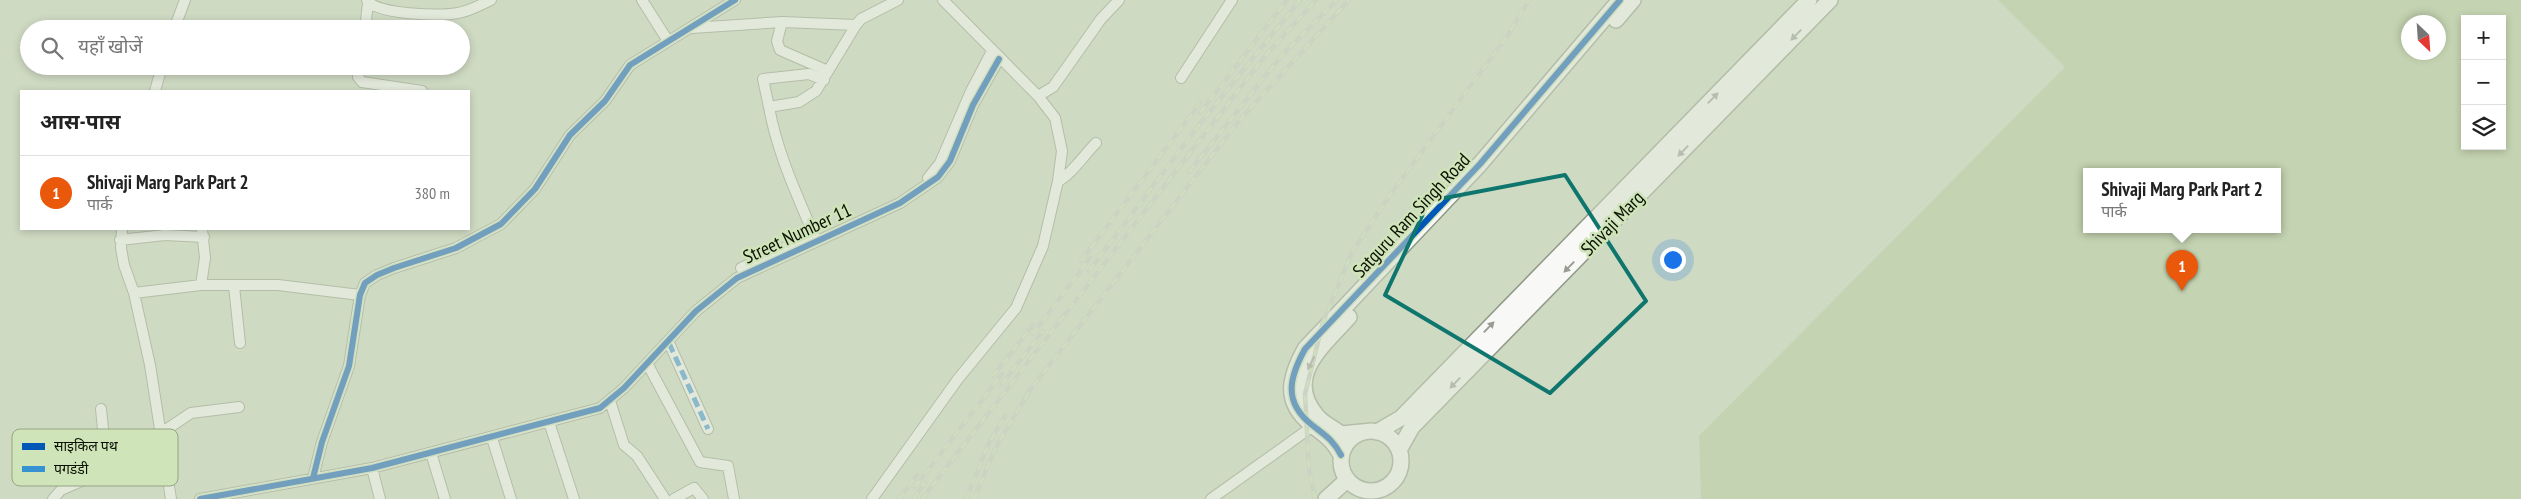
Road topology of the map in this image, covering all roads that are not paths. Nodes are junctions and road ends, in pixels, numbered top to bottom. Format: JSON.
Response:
{"nodes":[{"id":1,"x":185,"y":0,"type":"edge"},
{"id":2,"x":491,"y":0,"type":"edge"},
{"id":3,"x":642,"y":0,"type":"edge"},
{"id":4,"x":735,"y":0,"type":"edge"},
{"id":5,"x":898,"y":0,"type":"edge"},
{"id":6,"x":943,"y":0,"type":"edge"},
{"id":7,"x":1119,"y":0,"type":"edge"},
{"id":8,"x":1232,"y":0,"type":"edge"},
{"id":9,"x":1620,"y":0,"type":"edge"},
{"id":10,"x":1634,"y":0,"type":"edge"},
{"id":11,"x":1810,"y":0,"type":"edge"},
{"id":12,"x":1830,"y":0,"type":"edge"},
{"id":13,"x":368,"y":1,"type":"edge"},
{"id":14,"x":177,"y":20,"type":"edge"},
{"id":15,"x":366,"y":20,"type":"edge"},
{"id":16,"x":782,"y":22,"type":"junction"},
{"id":17,"x":856,"y":25,"type":"junction"},
{"id":18,"x":690,"y":28,"type":"junction"},
{"id":19,"x":668,"y":41,"type":"junction"},
{"id":20,"x":995,"y":55,"type":"junction"},
{"id":21,"x":159,"y":75,"type":"edge"},
{"id":22,"x":358,"y":75,"type":"edge"},
{"id":23,"x":826,"y":76,"type":"junction"},
{"id":24,"x":1181,"y":78,"type":"dead end"},
{"id":25,"x":155,"y":90,"type":"edge"},
{"id":26,"x":415,"y":90,"type":"edge"},
{"id":27,"x":1038,"y":96,"type":"junction"},
{"id":28,"x":769,"y":107,"type":"junction"},
{"id":29,"x":1096,"y":143,"type":"dead end"},
{"id":30,"x":1058,"y":181,"type":"junction"},
{"id":31,"x":122,"y":230,"type":"edge"},
{"id":32,"x":204,"y":233,"type":"edge"},
{"id":33,"x":815,"y":237,"type":"junction"},
{"id":34,"x":120,"y":240,"type":"junction"},
{"id":35,"x":201,"y":285,"type":"junction"},
{"id":36,"x":234,"y":286,"type":"junction"},
{"id":37,"x":134,"y":293,"type":"junction"},
{"id":38,"x":360,"y":295,"type":"junction"},
{"id":39,"x":240,"y":343,"type":"dead end"},
{"id":40,"x":669,"y":343,"type":"junction"},
{"id":41,"x":648,"y":365,"type":"junction"},
{"id":42,"x":610,"y":401,"type":"junction"},
{"id":43,"x":239,"y":407,"type":"dead end"},
{"id":44,"x":101,"y":409,"type":"dead end"},
{"id":45,"x":549,"y":422,"type":"junction"},
{"id":46,"x":1313,"y":426,"type":"junction"},
{"id":47,"x":103,"y":429,"type":"edge"},
{"id":48,"x":160,"y":429,"type":"edge"},
{"id":49,"x":167,"y":429,"type":"edge"},
{"id":50,"x":708,"y":430,"type":"dead end"},
{"id":51,"x":1362,"y":432,"type":"junction"},
{"id":52,"x":1378,"y":432,"type":"junction"},
{"id":53,"x":492,"y":438,"type":"junction"},
{"id":54,"x":1399,"y":450,"type":"junction"},
{"id":55,"x":431,"y":453,"type":"junction"},
{"id":56,"x":1341,"y":455,"type":"junction"},
{"id":57,"x":372,"y":468,"type":"junction"},
{"id":58,"x":313,"y":478,"type":"junction"},
{"id":59,"x":1347,"y":480,"type":"junction"},
{"id":60,"x":1392,"y":483,"type":"junction"},
{"id":61,"x":69,"y":486,"type":"edge"},
{"id":62,"x":169,"y":486,"type":"edge"},
{"id":63,"x":1368,"y":495,"type":"edge"},
{"id":64,"x":53,"y":499,"type":"edge"},
{"id":65,"x":171,"y":499,"type":"edge"},
{"id":66,"x":200,"y":499,"type":"edge"},
{"id":67,"x":380,"y":499,"type":"edge"},
{"id":68,"x":445,"y":499,"type":"edge"},
{"id":69,"x":511,"y":499,"type":"edge"},
{"id":70,"x":574,"y":499,"type":"edge"},
{"id":71,"x":666,"y":499,"type":"edge"},
{"id":72,"x":674,"y":499,"type":"edge"},
{"id":73,"x":704,"y":499,"type":"edge"},
{"id":74,"x":734,"y":499,"type":"edge"},
{"id":75,"x":872,"y":499,"type":"edge"},
{"id":76,"x":1211,"y":499,"type":"edge"},
{"id":77,"x":1326,"y":499,"type":"edge"},
{"id":78,"x":1391,"y":499,"type":"edge"}],
"edges":[{"from":1,"to":14,"type":"street"},
{"from":2,"to":13,"type":"street"},
{"from":3,"to":19,"type":"street"},
{"from":4,"to":18,"type":"street"},
{"from":5,"to":17,"type":"street"},
{"from":6,"to":20,"type":"street"},
{"from":7,"to":27,"type":"street"},
{"from":8,"to":24,"type":"street"},
{"from":9,"to":46,"type":"main road","name":"Satguru Ram Singh Road"},
{"from":10,"to":51,"type":"main road","name":"Satguru Ram Singh Road","one_way":true},
{"from":52,"to":11,"type":"main road","name":"Shivaji Marg","one_way":true},
{"from":12,"to":54,"type":"main road","name":"Shivaji Marg","one_way":true},
{"from":13,"to":15,"type":"street"},
{"from":16,"to":17,"type":"street"},
{"from":16,"to":18,"type":"street"},
{"from":16,"to":23,"type":"street"},
{"from":17,"to":23,"type":"street"},
{"from":18,"to":19,"type":"street"},
{"from":19,"to":38,"type":"street"},
{"from":20,"to":27,"type":"street"},
{"from":20,"to":33,"type":"street","name":"Street Number 11"},
{"from":21,"to":25,"type":"street"},
{"from":22,"to":26,"type":"street"},
{"from":23,"to":28,"type":"street"},
{"from":23,"to":28,"type":"street"},
{"from":27,"to":30,"type":"street"},
{"from":28,"to":33,"type":"street"},
{"from":29,"to":30,"type":"street"},
{"from":30,"to":75,"type":"street"},
{"from":31,"to":34,"type":"street"},
{"from":32,"to":34,"type":"street"},
{"from":32,"to":35,"type":"street"},
{"from":33,"to":40,"type":"street","name":"Street Number 11"},
{"from":34,"to":37,"type":"street"},
{"from":35,"to":36,"type":"street"},
{"from":35,"to":37,"type":"street"},
{"from":36,"to":38,"type":"street"},
{"from":36,"to":39,"type":"street"},
{"from":37,"to":48,"type":"street"},
{"from":38,"to":58,"type":"street"},
{"from":40,"to":41,"type":"street","name":"Street Number 11"},
{"from":40,"to":50,"type":"street"},
{"from":41,"to":42,"type":"street","name":"Street Number 11"},
{"from":41,"to":74,"type":"street"},
{"from":42,"to":45,"type":"street","name":"Street Number 11"},
{"from":42,"to":71,"type":"street"},
{"from":43,"to":49,"type":"street"},
{"from":44,"to":47,"type":"street"},
{"from":45,"to":53,"type":"street","name":"Street Number 11"},
{"from":45,"to":70,"type":"street"},
{"from":46,"to":56,"type":"main road","name":"Satguru Ram Singh Road"},
{"from":46,"to":76,"type":"street"},
{"from":51,"to":52,"type":"main road"},
{"from":51,"to":56,"type":"main road"},
{"from":52,"to":54,"type":"main road"},
{"from":53,"to":55,"type":"street","name":"Street Number 11"},
{"from":53,"to":69,"type":"street"},
{"from":54,"to":60,"type":"main road"},
{"from":55,"to":57,"type":"street","name":"Street Number 11"},
{"from":55,"to":68,"type":"street"},
{"from":56,"to":59,"type":"main road"},
{"from":57,"to":58,"type":"street","name":"Street Number 11"},
{"from":57,"to":67,"type":"street"},
{"from":58,"to":66,"type":"street","name":"Street Number 11"},
{"from":59,"to":63,"type":"main road"},
{"from":59,"to":77,"type":"main road"},
{"from":60,"to":63,"type":"main road"},
{"from":60,"to":78,"type":"main road"},
{"from":61,"to":64,"type":"street"},
{"from":62,"to":65,"type":"street"},
{"from":72,"to":73,"type":"street"}]}
